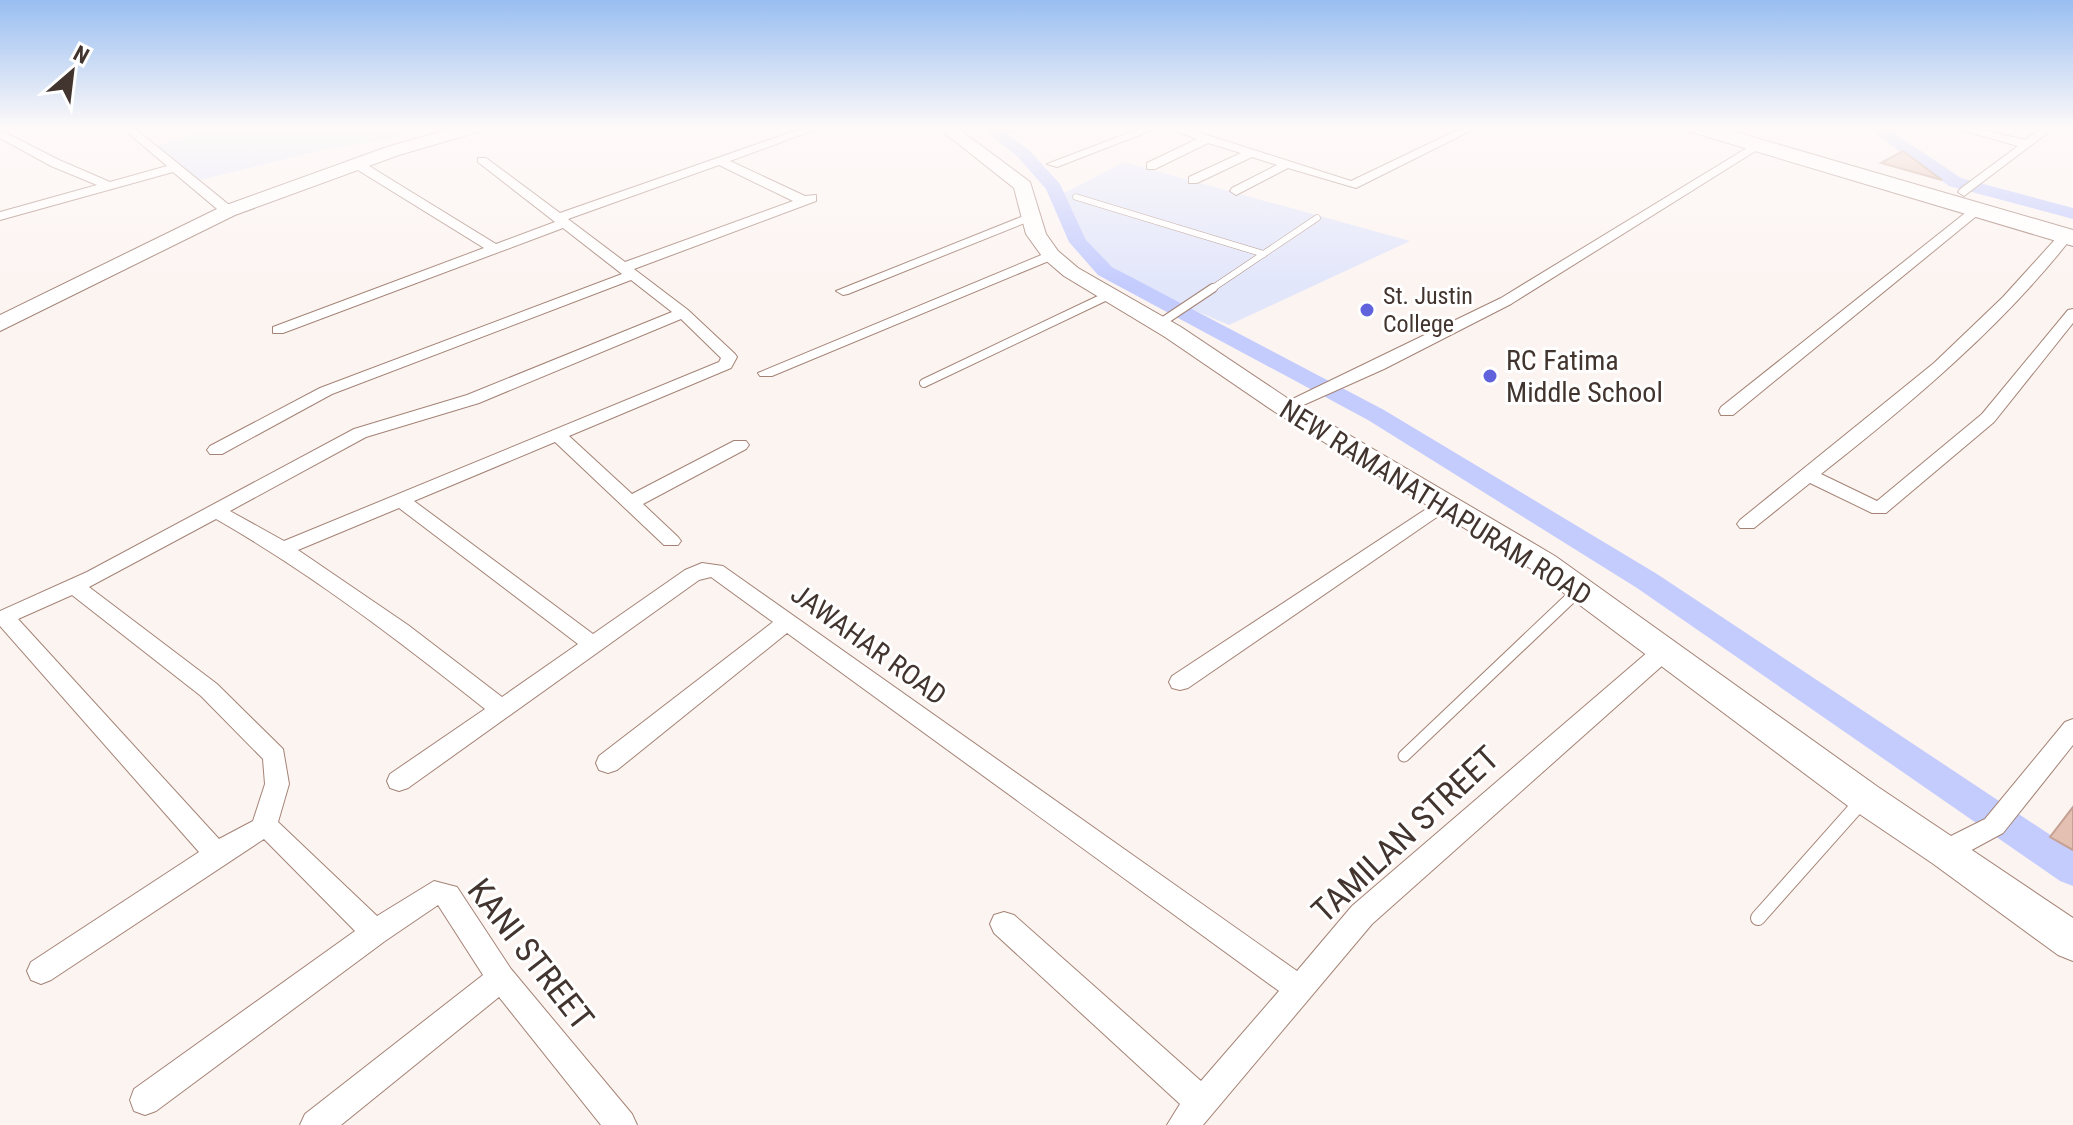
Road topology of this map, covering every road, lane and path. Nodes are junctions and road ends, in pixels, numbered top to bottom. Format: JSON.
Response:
{"nodes":[{"id":1,"x":94,"y":180,"type":"edge"},
{"id":2,"x":132,"y":180,"type":"edge"},
{"id":3,"x":188,"y":180,"type":"edge"},
{"id":4,"x":314,"y":180,"type":"edge"},
{"id":5,"x":382,"y":180,"type":"edge"},
{"id":6,"x":508,"y":180,"type":"edge"},
{"id":7,"x":670,"y":180,"type":"edge"},
{"id":8,"x":763,"y":180,"type":"edge"},
{"id":9,"x":1014,"y":180,"type":"edge"},
{"id":10,"x":1258,"y":180,"type":"edge"},
{"id":11,"x":1335,"y":180,"type":"edge"},
{"id":12,"x":1363,"y":180,"type":"edge"},
{"id":13,"x":1703,"y":180,"type":"edge"},
{"id":14,"x":1909,"y":180,"type":"edge"},
{"id":15,"x":1922,"y":180,"type":"edge"},
{"id":16,"x":1988,"y":180,"type":"edge"},
{"id":17,"x":109,"y":186,"type":"junction"},
{"id":18,"x":1236,"y":191,"type":"dead end"},
{"id":19,"x":1972,"y":194,"type":"junction"},
{"id":20,"x":1076,"y":197,"type":"dead end"},
{"id":21,"x":228,"y":211,"type":"junction"},
{"id":22,"x":0,"y":216,"type":"edge"},
{"id":23,"x":1031,"y":218,"type":"junction"},
{"id":24,"x":1317,"y":218,"type":"dead end"},
{"id":25,"x":561,"y":220,"type":"junction"},
{"id":26,"x":2071,"y":233,"type":"edge"},
{"id":27,"x":495,"y":249,"type":"junction"},
{"id":28,"x":1264,"y":254,"type":"junction"},
{"id":29,"x":1051,"y":255,"type":"junction"},
{"id":30,"x":628,"y":271,"type":"junction"},
{"id":31,"x":843,"y":291,"type":"dead end"},
{"id":32,"x":1109,"y":295,"type":"junction"},
{"id":33,"x":683,"y":313,"type":"junction"},
{"id":34,"x":2073,"y":313,"type":"edge"},
{"id":35,"x":1165,"y":320,"type":"junction"},
{"id":36,"x":0,"y":324,"type":"edge"},
{"id":37,"x":278,"y":330,"type":"dead end"},
{"id":38,"x":766,"y":373,"type":"dead end"},
{"id":39,"x":924,"y":383,"type":"dead end"},
{"id":40,"x":1295,"y":401,"type":"junction"},
{"id":41,"x":1727,"y":411,"type":"dead end"},
{"id":42,"x":559,"y":436,"type":"junction"},
{"id":43,"x":740,"y":445,"type":"dead end"},
{"id":44,"x":216,"y":450,"type":"dead end"},
{"id":45,"x":1808,"y":475,"type":"junction"},
{"id":46,"x":402,"y":501,"type":"junction"},
{"id":47,"x":630,"y":503,"type":"junction"},
{"id":48,"x":1443,"y":504,"type":"junction"},
{"id":49,"x":216,"y":511,"type":"junction"},
{"id":50,"x":1747,"y":524,"type":"dead end"},
{"id":51,"x":671,"y":541,"type":"dead end"},
{"id":52,"x":283,"y":549,"type":"junction"},
{"id":53,"x":74,"y":586,"type":"junction"},
{"id":54,"x":1579,"y":590,"type":"junction"},
{"id":55,"x":2,"y":618,"type":"edge"},
{"id":56,"x":787,"y":622,"type":"junction"},
{"id":57,"x":593,"y":645,"type":"junction"},
{"id":58,"x":1664,"y":651,"type":"junction"},
{"id":59,"x":1180,"y":682,"type":"dead end"},
{"id":60,"x":501,"y":709,"type":"junction"},
{"id":61,"x":2073,"y":728,"type":"edge"},
{"id":62,"x":1404,"y":756,"type":"dead end"},
{"id":63,"x":608,"y":763,"type":"dead end"},
{"id":64,"x":399,"y":781,"type":"dead end"},
{"id":65,"x":1865,"y":798,"type":"junction"},
{"id":66,"x":263,"y":828,"type":"junction"},
{"id":67,"x":1946,"y":851,"type":"junction"},
{"id":68,"x":217,"y":854,"type":"junction"},
{"id":69,"x":1758,"y":918,"type":"dead end"},
{"id":70,"x":1004,"y":924,"type":"dead end"},
{"id":71,"x":375,"y":932,"type":"junction"},
{"id":72,"x":2073,"y":942,"type":"edge"},
{"id":73,"x":41,"y":971,"type":"dead end"},
{"id":74,"x":501,"y":978,"type":"junction"},
{"id":75,"x":1299,"y":989,"type":"junction"},
{"id":76,"x":145,"y":1100,"type":"dead end"},
{"id":77,"x":1192,"y":1114,"type":"edge"},
{"id":78,"x":316,"y":1125,"type":"edge"},
{"id":79,"x":621,"y":1125,"type":"edge"}],
"edges":[{"from":1,"to":17,"type":"street"},
{"from":2,"to":17,"type":"street"},
{"from":3,"to":21,"type":"street"},
{"from":4,"to":21,"type":"main road"},
{"from":5,"to":27,"type":"street"},
{"from":6,"to":25,"type":"street"},
{"from":7,"to":25,"type":"street"},
{"from":8,"to":30,"type":"street"},
{"from":9,"to":23,"type":"main road","name":"NEW RAMANATHAPURAM ROAD"},
{"from":10,"to":18,"type":"street"},
{"from":11,"to":12,"type":"street"},
{"from":13,"to":40,"type":"street"},
{"from":14,"to":19,"type":"highway"},
{"from":15,"to":19,"type":"highway"},
{"from":16,"to":19,"type":"street"},
{"from":17,"to":22,"type":"street"},
{"from":19,"to":26,"type":"highway"},
{"from":19,"to":41,"type":"street"},
{"from":20,"to":28,"type":"lane"},
{"from":21,"to":36,"type":"main road"},
{"from":23,"to":29,"type":"main road","name":"NEW RAMANATHAPURAM ROAD"},
{"from":23,"to":31,"type":"street"},
{"from":24,"to":28,"type":"lane"},
{"from":25,"to":27,"type":"street"},
{"from":25,"to":30,"type":"street"},
{"from":26,"to":45,"type":"street"},
{"from":27,"to":37,"type":"street"},
{"from":28,"to":35,"type":"lane"},
{"from":29,"to":32,"type":"main road","name":"NEW RAMANATHAPURAM ROAD"},
{"from":29,"to":38,"type":"street"},
{"from":30,"to":33,"type":"street"},
{"from":30,"to":44,"type":"street"},
{"from":32,"to":35,"type":"main road","name":"NEW RAMANATHAPURAM ROAD"},
{"from":32,"to":39,"type":"lane"},
{"from":33,"to":42,"type":"street"},
{"from":33,"to":49,"type":"street"},
{"from":34,"to":45,"type":"street"},
{"from":35,"to":40,"type":"main road","name":"NEW RAMANATHAPURAM ROAD"},
{"from":40,"to":48,"type":"main road","name":"NEW RAMANATHAPURAM ROAD"},
{"from":42,"to":46,"type":"street"},
{"from":42,"to":47,"type":"street"},
{"from":43,"to":47,"type":"street"},
{"from":45,"to":50,"type":"street"},
{"from":46,"to":52,"type":"street"},
{"from":46,"to":57,"type":"street"},
{"from":47,"to":51,"type":"street"},
{"from":48,"to":54,"type":"main road","name":"NEW RAMANATHAPURAM ROAD"},
{"from":48,"to":59,"type":"street"},
{"from":49,"to":52,"type":"street"},
{"from":49,"to":53,"type":"street"},
{"from":52,"to":60,"type":"street"},
{"from":53,"to":55,"type":"street"},
{"from":53,"to":66,"type":"street"},
{"from":54,"to":58,"type":"main road","name":"NEW RAMANATHAPURAM ROAD"},
{"from":54,"to":62,"type":"lane"},
{"from":55,"to":68,"type":"street"},
{"from":56,"to":57,"type":"street","name":"JAWAHAR ROAD"},
{"from":56,"to":63,"type":"street"},
{"from":56,"to":75,"type":"street","name":"JAWAHAR ROAD"},
{"from":57,"to":60,"type":"street","name":"JAWAHAR ROAD"},
{"from":58,"to":65,"type":"main road","name":"NEW RAMANATHAPURAM ROAD"},
{"from":58,"to":75,"type":"street","name":"TAMILAN STREET"},
{"from":60,"to":64,"type":"street","name":"JAWAHAR ROAD"},
{"from":61,"to":67,"type":"street"},
{"from":65,"to":67,"type":"main road","name":"NEW RAMANATHAPURAM ROAD"},
{"from":65,"to":69,"type":"lane"},
{"from":66,"to":68,"type":"street"},
{"from":66,"to":71,"type":"street"},
{"from":67,"to":72,"type":"main road","name":"NEW RAMANATHAPURAM ROAD"},
{"from":68,"to":73,"type":"street"},
{"from":70,"to":77,"type":"street"},
{"from":71,"to":74,"type":"street","name":"KANI STREET"},
{"from":71,"to":76,"type":"street","name":"KANI STREET"},
{"from":74,"to":78,"type":"street"},
{"from":74,"to":79,"type":"street","name":"KANI STREET"},
{"from":75,"to":77,"type":"street","name":"TAMILAN STREET"}]}
